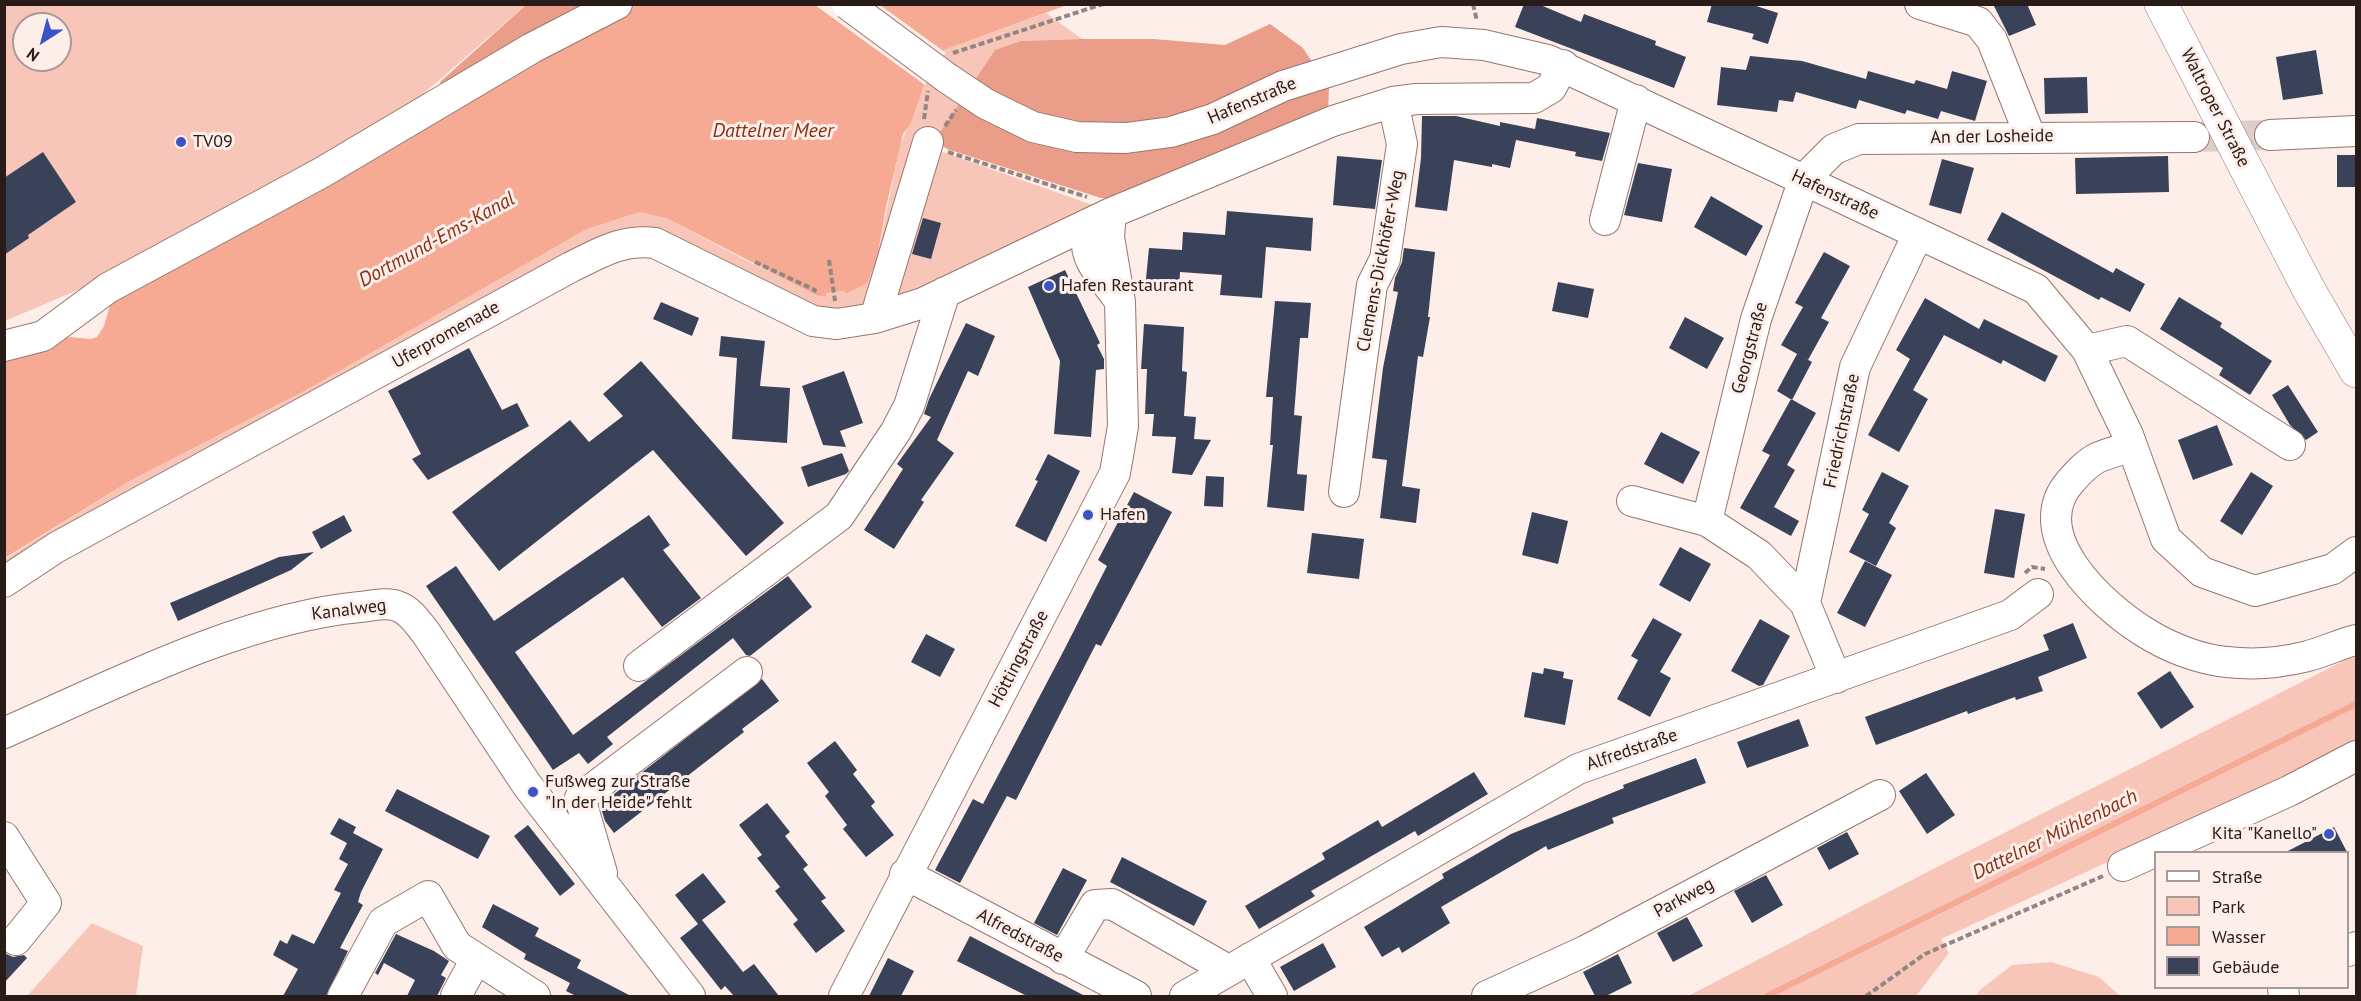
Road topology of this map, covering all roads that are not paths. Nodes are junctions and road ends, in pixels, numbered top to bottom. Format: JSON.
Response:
{"nodes":[{"id":1,"x":617,"y":4,"type":"edge"},
{"id":2,"x":847,"y":4,"type":"edge"},
{"id":3,"x":1920,"y":4,"type":"edge"},
{"id":4,"x":2161,"y":4,"type":"edge"},
{"id":5,"x":1563,"y":65,"type":"junction"},
{"id":6,"x":1636,"y":100,"type":"junction"},
{"id":7,"x":1393,"y":102,"type":"junction"},
{"id":8,"x":2356,"y":132,"type":"edge"},
{"id":9,"x":2270,"y":135,"type":"tunnel mouth"},
{"id":10,"x":2030,"y":136,"type":"junction"},
{"id":11,"x":2194,"y":137,"type":"tunnel mouth"},
{"id":12,"x":928,"y":142,"type":"road end"},
{"id":13,"x":1804,"y":179,"type":"junction"},
{"id":14,"x":2269,"y":211,"type":"junction"},
{"id":15,"x":1101,"y":218,"type":"junction"},
{"id":16,"x":1605,"y":220,"type":"dead end"},
{"id":17,"x":1918,"y":234,"type":"junction"},
{"id":18,"x":945,"y":292,"type":"junction"},
{"id":19,"x":876,"y":318,"type":"junction"},
{"id":20,"x":4,"y":346,"type":"edge"},
{"id":21,"x":2356,"y":347,"type":"edge"},
{"id":22,"x":2087,"y":350,"type":"junction"},
{"id":23,"x":2356,"y":371,"type":"edge"},
{"id":24,"x":2290,"y":445,"type":"dead end"},
{"id":25,"x":2132,"y":446,"type":"junction"},
{"id":26,"x":1344,"y":492,"type":"dead end"},
{"id":27,"x":1632,"y":501,"type":"dead end"},
{"id":28,"x":1707,"y":520,"type":"junction"},
{"id":29,"x":2356,"y":552,"type":"edge"},
{"id":30,"x":4,"y":582,"type":"edge"},
{"id":31,"x":2038,"y":594,"type":"dead end"},
{"id":32,"x":1805,"y":603,"type":"junction"},
{"id":33,"x":2356,"y":640,"type":"edge"},
{"id":34,"x":639,"y":666,"type":"dead end"},
{"id":35,"x":747,"y":672,"type":"dead end"},
{"id":36,"x":1836,"y":678,"type":"junction"},
{"id":37,"x":4,"y":733,"type":"edge"},
{"id":38,"x":2356,"y":756,"type":"edge"},
{"id":39,"x":1880,"y":795,"type":"dead end"},
{"id":40,"x":4,"y":837,"type":"edge"},
{"id":41,"x":2156,"y":851,"type":"edge"},
{"id":42,"x":2154,"y":852,"type":"edge"},
{"id":43,"x":2123,"y":866,"type":"road end"},
{"id":44,"x":905,"y":874,"type":"junction"},
{"id":45,"x":607,"y":890,"type":"junction"},
{"id":46,"x":16,"y":940,"type":"dead end"},
{"id":47,"x":476,"y":959,"type":"junction"},
{"id":48,"x":1063,"y":959,"type":"junction"},
{"id":49,"x":1239,"y":964,"type":"junction"},
{"id":50,"x":343,"y":996,"type":"edge"},
{"id":51,"x":456,"y":996,"type":"edge"},
{"id":52,"x":535,"y":996,"type":"edge"},
{"id":53,"x":690,"y":996,"type":"edge"},
{"id":54,"x":844,"y":996,"type":"edge"},
{"id":55,"x":1136,"y":996,"type":"edge"},
{"id":56,"x":1185,"y":996,"type":"edge"},
{"id":57,"x":1272,"y":996,"type":"edge"},
{"id":58,"x":1487,"y":996,"type":"edge"}],
"edges":[{"from":1,"to":20,"type":"street"},
{"from":2,"to":5,"type":"street","name":"Hafenstraße","bridge":true},
{"from":3,"to":10,"type":"street"},
{"from":4,"to":14,"type":"main road","name":"Waltroper Straße"},
{"from":5,"to":6,"type":"street","name":"Hafenstraße"},
{"from":5,"to":7,"type":"street"},
{"from":6,"to":13,"type":"street","name":"Hafenstraße"},
{"from":6,"to":16,"type":"street"},
{"from":7,"to":15,"type":"street"},
{"from":7,"to":26,"type":"street","name":"Clemens-Dickhöfer-Weg"},
{"from":8,"to":9,"type":"street"},
{"from":10,"to":11,"type":"street","name":"An der Losheide"},
{"from":10,"to":13,"type":"street","name":"An der Losheide"},
{"from":12,"to":19,"type":"street"},
{"from":13,"to":17,"type":"street","name":"Hafenstraße"},
{"from":13,"to":28,"type":"street","name":"Georgstraße"},
{"from":14,"to":21,"type":"main road","name":"Waltroper Straße"},
{"from":14,"to":23,"type":"main road","name":"Waltroper Straße"},
{"from":15,"to":18,"type":"street"},
{"from":15,"to":44,"type":"street","name":"Höttingstraße"},
{"from":17,"to":22,"type":"street","name":"Hafenstraße"},
{"from":17,"to":32,"type":"street","name":"Friedrichstraße"},
{"from":18,"to":19,"type":"street","name":"Uferpromenade"},
{"from":18,"to":34,"type":"street"},
{"from":19,"to":30,"type":"street","name":"Uferpromenade"},
{"from":22,"to":24,"type":"street"},
{"from":22,"to":25,"type":"street","name":"Hafenstraße"},
{"from":25,"to":29,"type":"street","name":"Hafenstraße"},
{"from":25,"to":33,"type":"street"},
{"from":27,"to":28,"type":"street"},
{"from":28,"to":32,"type":"street"},
{"from":31,"to":36,"type":"street","name":"Alfredstraße"},
{"from":32,"to":36,"type":"street"},
{"from":35,"to":45,"type":"street","name":"Kanalweg"},
{"from":36,"to":49,"type":"street","name":"Alfredstraße"},
{"from":37,"to":45,"type":"street","name":"Kanalweg"},
{"from":38,"to":41,"type":"street"},
{"from":39,"to":58,"type":"street","name":"Parkweg"},
{"from":40,"to":46,"type":"street"},
{"from":42,"to":43,"type":"street"},
{"from":44,"to":48,"type":"street","name":"Alfredstraße"},
{"from":44,"to":54,"type":"street","name":"Höttingstraße"},
{"from":45,"to":53,"type":"street","name":"Kanalweg"},
{"from":47,"to":50,"type":"street"},
{"from":47,"to":51,"type":"street"},
{"from":47,"to":52,"type":"street"},
{"from":48,"to":49,"type":"street"},
{"from":48,"to":55,"type":"street","name":"Alfredstraße"},
{"from":49,"to":56,"type":"street","name":"Alfredstraße"},
{"from":49,"to":57,"type":"street"}]}
